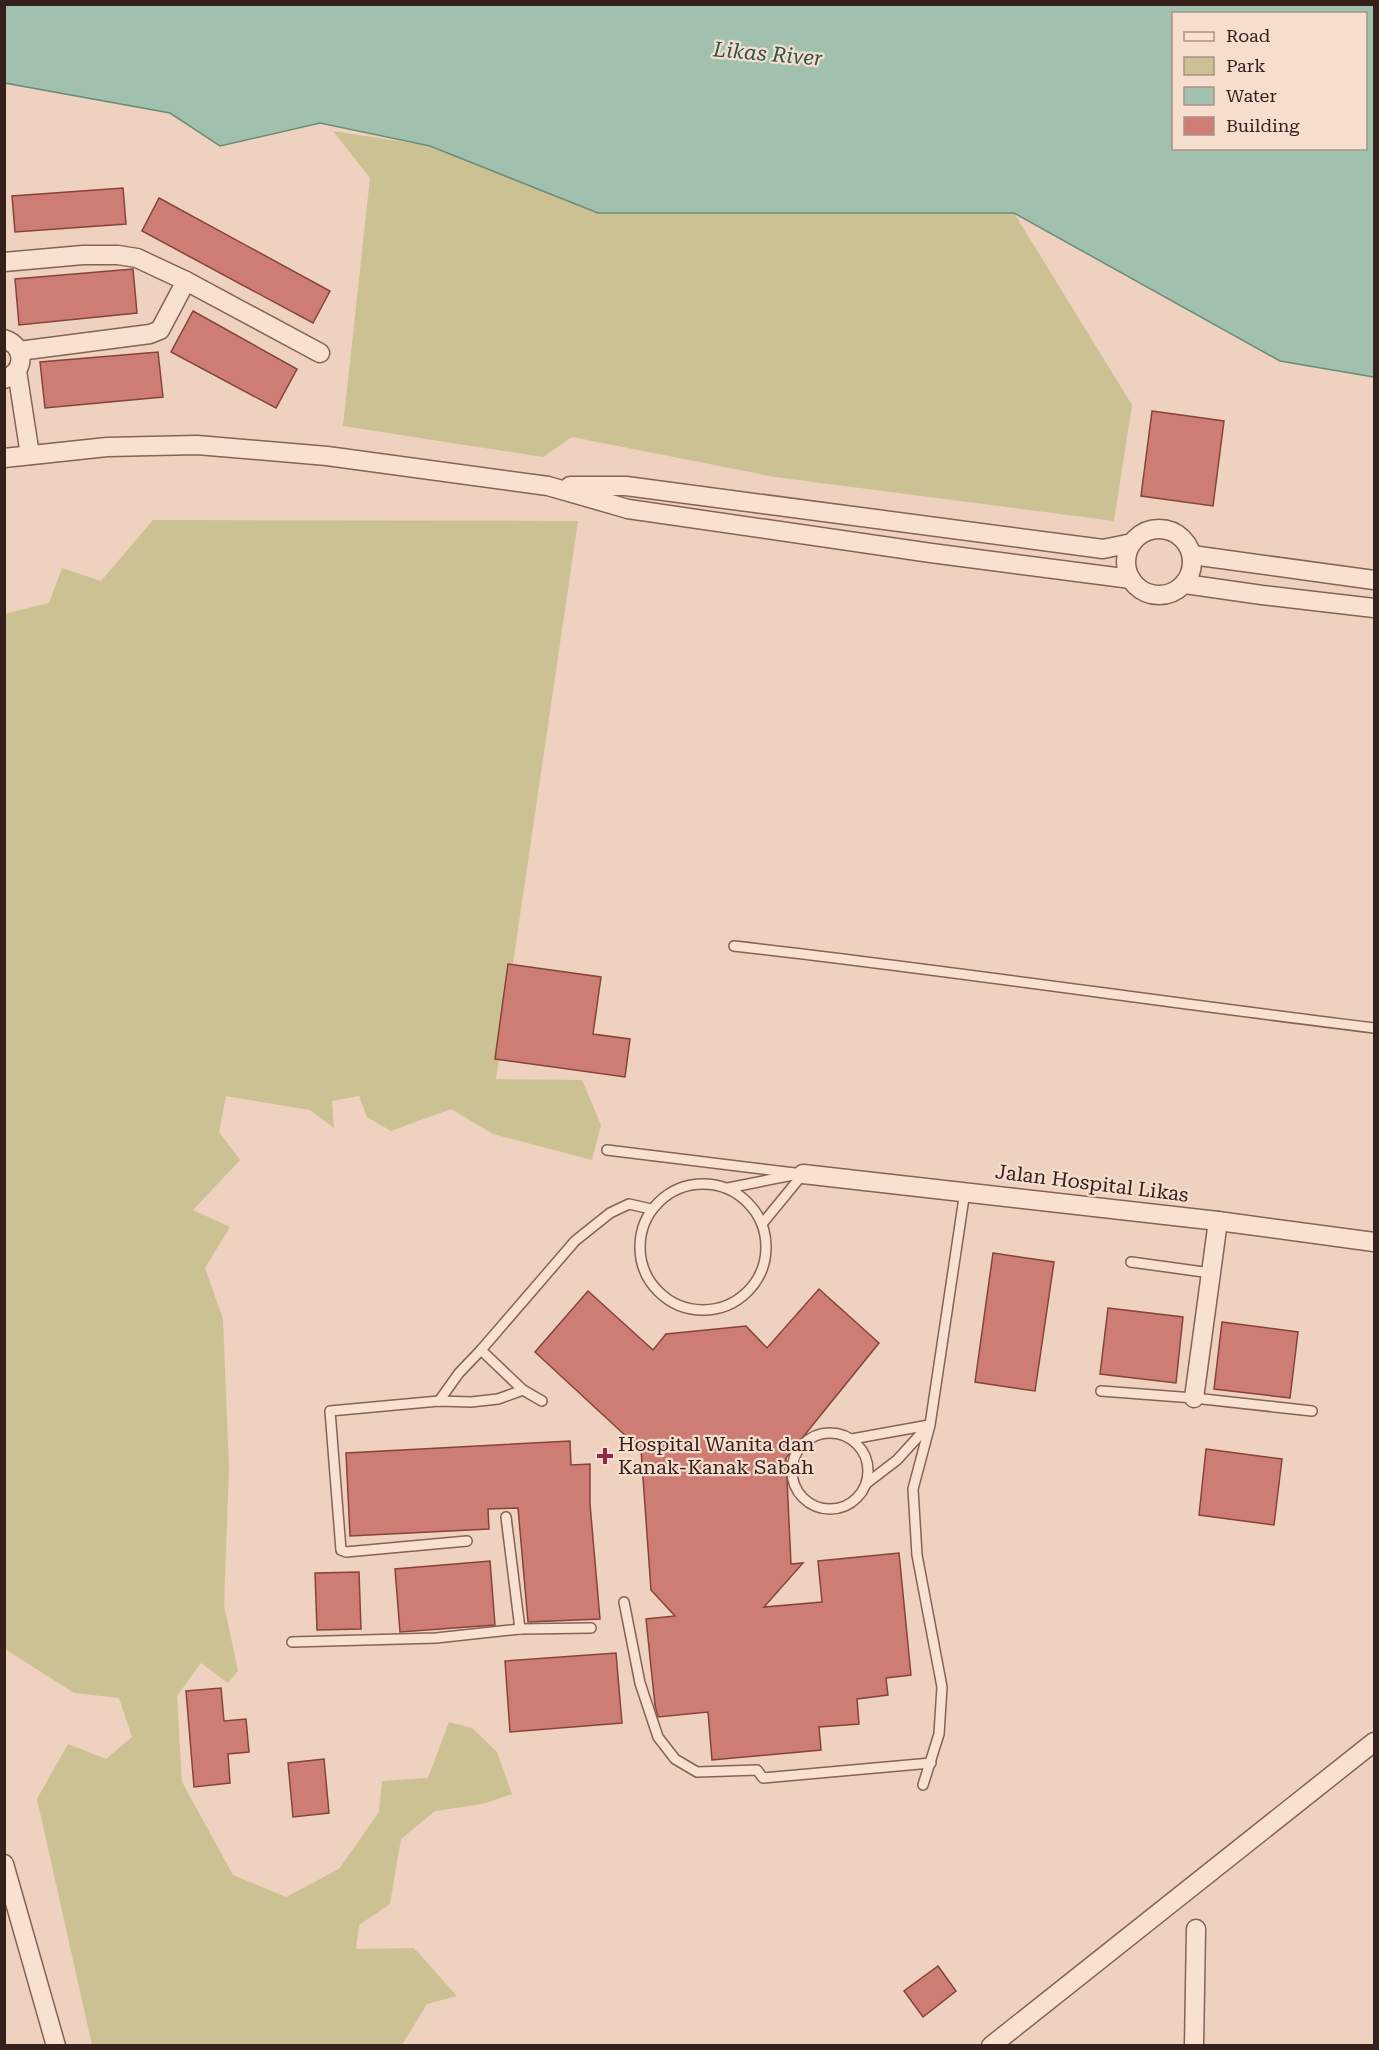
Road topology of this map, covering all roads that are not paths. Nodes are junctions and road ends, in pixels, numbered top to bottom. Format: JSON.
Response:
{"nodes":[{"id":1,"x":4,"y":262,"type":"edge"},
{"id":2,"x":186,"y":281,"type":"junction"},
{"id":3,"x":4,"y":339,"type":"edge"},
{"id":4,"x":19,"y":351,"type":"junction"},
{"id":5,"x":320,"y":353,"type":"dead end"},
{"id":6,"x":11,"y":375,"type":"edge"},
{"id":7,"x":30,"y":455,"type":"junction"},
{"id":8,"x":4,"y":458,"type":"edge"},
{"id":9,"x":548,"y":486,"type":"junction"},
{"id":10,"x":1132,"y":543,"type":"junction"},
{"id":11,"x":1192,"y":555,"type":"junction"},
{"id":12,"x":1131,"y":579,"type":"junction"},
{"id":13,"x":1374,"y":580,"type":"edge"},
{"id":14,"x":1185,"y":584,"type":"junction"},
{"id":15,"x":1374,"y":608,"type":"edge"},
{"id":16,"x":734,"y":946,"type":"dead end"},
{"id":17,"x":1374,"y":1028,"type":"edge"},
{"id":18,"x":608,"y":1150,"type":"dead end"},
{"id":19,"x":803,"y":1174,"type":"junction"},
{"id":20,"x":728,"y":1188,"type":"junction"},
{"id":21,"x":966,"y":1191,"type":"junction"},
{"id":22,"x":651,"y":1209,"type":"junction"},
{"id":23,"x":1218,"y":1221,"type":"junction"},
{"id":24,"x":762,"y":1224,"type":"junction"},
{"id":25,"x":1374,"y":1242,"type":"edge"},
{"id":26,"x":1131,"y":1262,"type":"dead end"},
{"id":27,"x":1211,"y":1273,"type":"junction"},
{"id":28,"x":481,"y":1350,"type":"junction"},
{"id":29,"x":523,"y":1390,"type":"junction"},
{"id":30,"x":1101,"y":1391,"type":"dead end"},
{"id":31,"x":1194,"y":1398,"type":"junction"},
{"id":32,"x":440,"y":1401,"type":"junction"},
{"id":33,"x":542,"y":1401,"type":"dead end"},
{"id":34,"x":1312,"y":1411,"type":"dead end"},
{"id":35,"x":930,"y":1425,"type":"junction"},
{"id":36,"x":852,"y":1439,"type":"junction"},
{"id":37,"x":867,"y":1483,"type":"junction"},
{"id":38,"x":506,"y":1517,"type":"dead end"},
{"id":39,"x":468,"y":1541,"type":"dead end"},
{"id":40,"x":624,"y":1602,"type":"dead end"},
{"id":41,"x":591,"y":1628,"type":"dead end"},
{"id":42,"x":520,"y":1629,"type":"junction"},
{"id":43,"x":292,"y":1642,"type":"dead end"},
{"id":44,"x":1374,"y":1742,"type":"edge"},
{"id":45,"x":931,"y":1763,"type":"junction"},
{"id":46,"x":923,"y":1785,"type":"dead end"},
{"id":47,"x":4,"y":1864,"type":"edge"},
{"id":48,"x":1196,"y":1929,"type":"dead end"},
{"id":49,"x":56,"y":2046,"type":"edge"},
{"id":50,"x":990,"y":2046,"type":"edge"},
{"id":51,"x":1194,"y":2046,"type":"edge"}],
"edges":[{"from":1,"to":2,"type":"street"},
{"from":2,"to":4,"type":"street"},
{"from":2,"to":5,"type":"street"},
{"from":3,"to":4,"type":"street"},
{"from":4,"to":6,"type":"street"},
{"from":6,"to":7,"type":"street"},
{"from":7,"to":8,"type":"street"},
{"from":7,"to":9,"type":"street"},
{"from":9,"to":10,"type":"street"},
{"from":9,"to":12,"type":"street"},
{"from":10,"to":11,"type":"street"},
{"from":10,"to":12,"type":"street"},
{"from":11,"to":13,"type":"street"},
{"from":11,"to":14,"type":"street"},
{"from":12,"to":14,"type":"street"},
{"from":14,"to":15,"type":"street"},
{"from":16,"to":17,"type":"lane"},
{"from":18,"to":19,"type":"lane"},
{"from":19,"to":20,"type":"lane"},
{"from":19,"to":21,"type":"street","name":"Jalan Hospital Likas"},
{"from":19,"to":24,"type":"lane"},
{"from":20,"to":22,"type":"lane"},
{"from":20,"to":24,"type":"lane"},
{"from":21,"to":23,"type":"street","name":"Jalan Hospital Likas"},
{"from":21,"to":35,"type":"lane"},
{"from":22,"to":24,"type":"lane"},
{"from":22,"to":28,"type":"lane"},
{"from":23,"to":25,"type":"street","name":"Jalan Hospital Likas"},
{"from":23,"to":27,"type":"street"},
{"from":26,"to":27,"type":"lane"},
{"from":27,"to":31,"type":"street"},
{"from":28,"to":29,"type":"lane"},
{"from":28,"to":32,"type":"lane"},
{"from":29,"to":32,"type":"lane"},
{"from":29,"to":33,"type":"lane"},
{"from":30,"to":31,"type":"lane"},
{"from":31,"to":34,"type":"lane"},
{"from":32,"to":39,"type":"lane"},
{"from":35,"to":36,"type":"lane"},
{"from":35,"to":37,"type":"lane"},
{"from":35,"to":45,"type":"lane"},
{"from":36,"to":37,"type":"lane"},
{"from":36,"to":37,"type":"lane"},
{"from":38,"to":42,"type":"lane"},
{"from":40,"to":45,"type":"lane"},
{"from":41,"to":42,"type":"lane"},
{"from":42,"to":43,"type":"lane"},
{"from":44,"to":50,"type":"street"},
{"from":45,"to":46,"type":"lane"},
{"from":47,"to":49,"type":"street"},
{"from":48,"to":51,"type":"street"}]}
